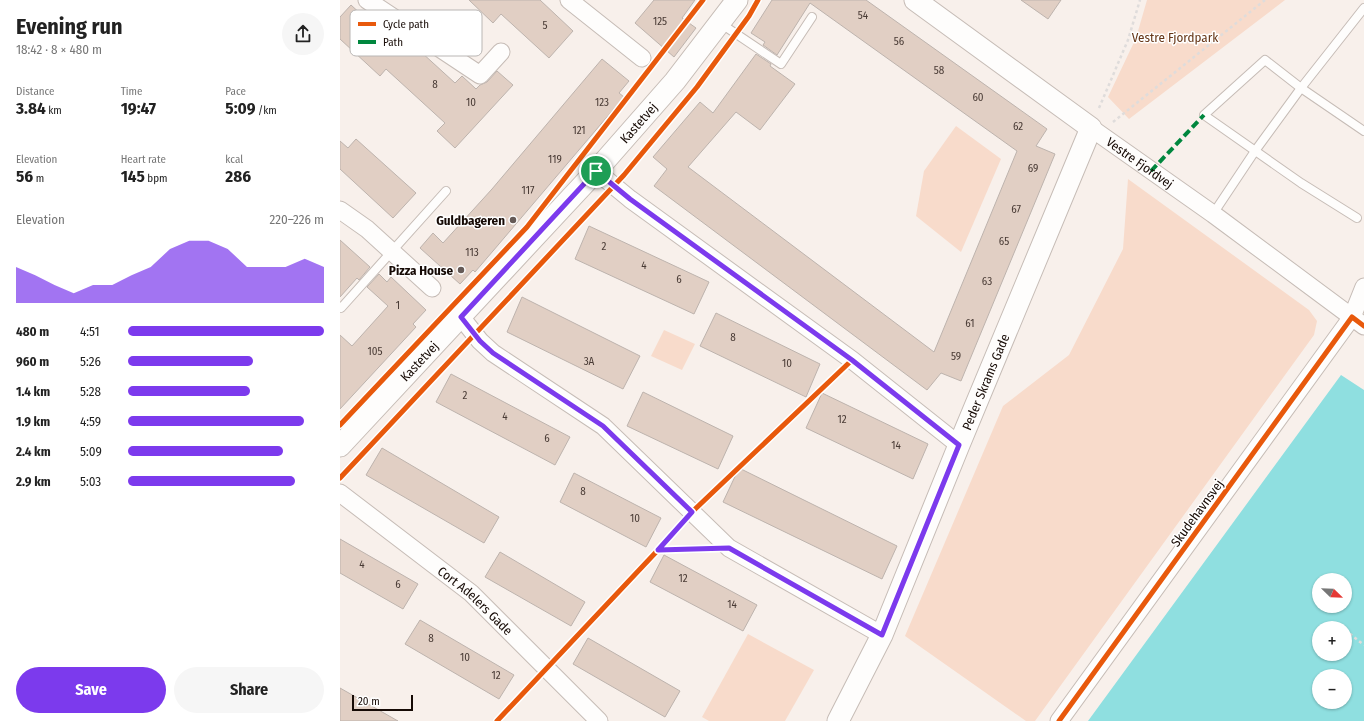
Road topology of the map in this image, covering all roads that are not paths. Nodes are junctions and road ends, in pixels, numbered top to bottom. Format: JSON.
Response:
{"nodes":[{"id":1,"x":367,"y":0,"type":"edge"},
{"id":2,"x":569,"y":0,"type":"edge"},
{"id":3,"x":914,"y":0,"type":"edge"},
{"id":4,"x":735,"y":1,"type":"edge"},
{"id":5,"x":1364,"y":8,"type":"edge"},
{"id":6,"x":382,"y":10,"type":"edge"},
{"id":7,"x":812,"y":17,"type":"dead end"},
{"id":8,"x":719,"y":22,"type":"junction"},
{"id":9,"x":501,"y":52,"type":"dead end"},
{"id":10,"x":451,"y":56,"type":"edge"},
{"id":11,"x":642,"y":58,"type":"dead end"},
{"id":12,"x":1301,"y":88,"type":"junction"},
{"id":13,"x":1095,"y":131,"type":"junction"},
{"id":14,"x":1364,"y":131,"type":"edge"},
{"id":15,"x":1255,"y":151,"type":"junction"},
{"id":16,"x":596,"y":171,"type":"junction"},
{"id":17,"x":446,"y":191,"type":"dead end"},
{"id":18,"x":340,"y":210,"type":"edge"},
{"id":19,"x":1213,"y":214,"type":"junction"},
{"id":20,"x":1357,"y":218,"type":"dead end"},
{"id":21,"x":392,"y":252,"type":"junction"},
{"id":22,"x":1364,"y":286,"type":"edge"},
{"id":23,"x":432,"y":288,"type":"dead end"},
{"id":24,"x":340,"y":307,"type":"edge"},
{"id":25,"x":461,"y":317,"type":"junction"},
{"id":26,"x":1358,"y":321,"type":"edge"},
{"id":27,"x":959,"y":445,"type":"junction"},
{"id":28,"x":340,"y":446,"type":"edge"},
{"id":29,"x":340,"y":493,"type":"edge"},
{"id":30,"x":882,"y":635,"type":"junction"},
{"id":31,"x":599,"y":721,"type":"edge"},
{"id":32,"x":838,"y":721,"type":"edge"},
{"id":33,"x":1059,"y":721,"type":"edge"}],
"edges":[{"from":1,"to":6,"type":"street"},
{"from":2,"to":11,"type":"street"},
{"from":3,"to":13,"type":"street","name":"Vestre Fjordvej"},
{"from":4,"to":8,"type":"street","name":"Kastetvej"},
{"from":5,"to":12,"type":"lane"},
{"from":7,"to":8,"type":"lane"},
{"from":8,"to":16,"type":"street","name":"Kastetvej"},
{"from":9,"to":10,"type":"street"},
{"from":12,"to":14,"type":"lane"},
{"from":12,"to":15,"type":"lane"},
{"from":12,"to":15,"type":"lane"},
{"from":13,"to":19,"type":"street","name":"Vestre Fjordvej"},
{"from":13,"to":27,"type":"street","name":"Peder Skrams Gade"},
{"from":15,"to":19,"type":"lane"},
{"from":15,"to":20,"type":"lane"},
{"from":16,"to":25,"type":"street","name":"Kastetvej"},
{"from":16,"to":27,"type":"street"},
{"from":17,"to":21,"type":"lane"},
{"from":18,"to":21,"type":"street"},
{"from":19,"to":26,"type":"street","name":"Vestre Fjordvej"},
{"from":21,"to":23,"type":"street"},
{"from":21,"to":24,"type":"lane"},
{"from":22,"to":26,"type":"street","name":"Skudehavnsvej"},
{"from":25,"to":28,"type":"street","name":"Kastetvej"},
{"from":25,"to":30,"type":"street"},
{"from":26,"to":33,"type":"street","name":"Skudehavnsvej"},
{"from":27,"to":30,"type":"street","name":"Peder Skrams Gade"},
{"from":29,"to":31,"type":"street","name":"Cort Adelers Gade"},
{"from":30,"to":32,"type":"street","name":"Peder Skrams Gade"}]}
